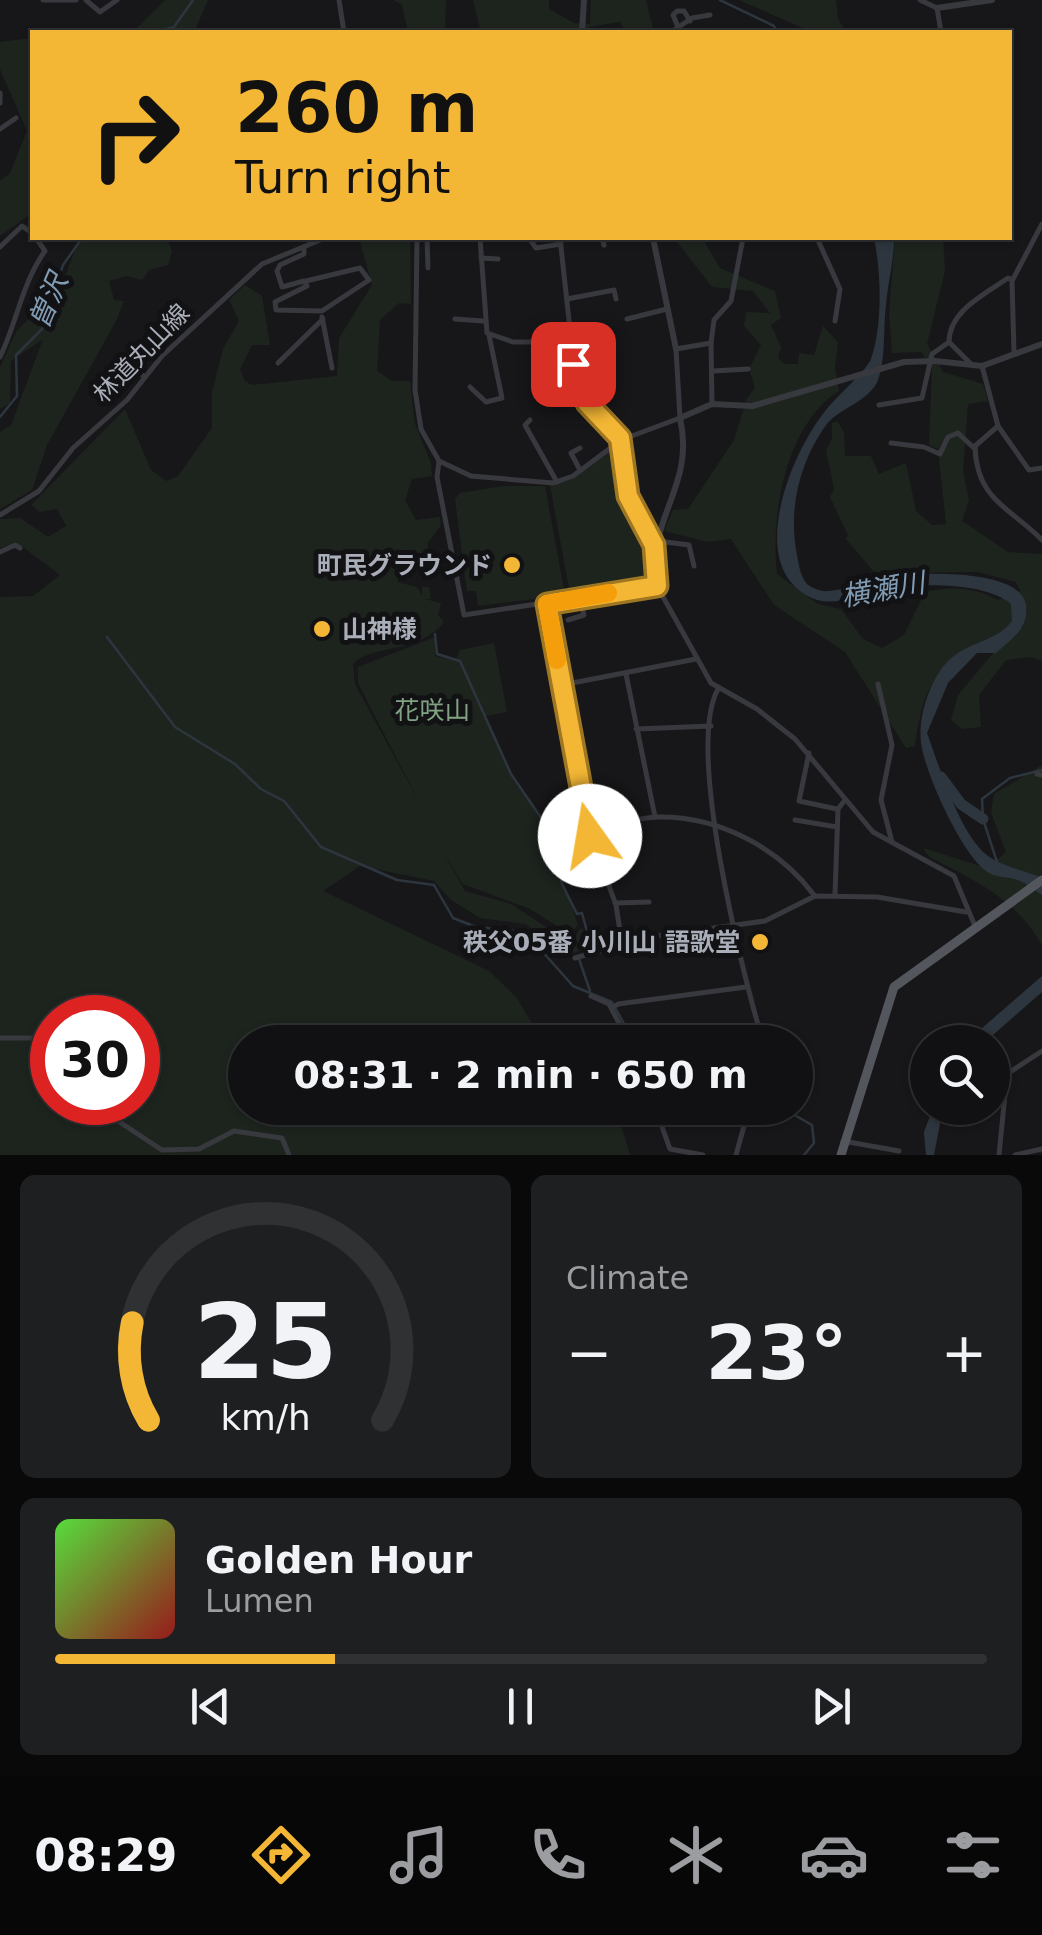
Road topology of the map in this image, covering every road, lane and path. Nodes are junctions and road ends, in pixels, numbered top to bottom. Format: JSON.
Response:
{"nodes":[{"id":1,"x":44,"y":0,"type":"edge"},
{"id":2,"x":76,"y":0,"type":"edge"},
{"id":3,"x":86,"y":0,"type":"edge"},
{"id":4,"x":117,"y":0,"type":"edge"},
{"id":5,"x":339,"y":0,"type":"edge"},
{"id":6,"x":584,"y":0,"type":"edge"},
{"id":7,"x":920,"y":0,"type":"edge"},
{"id":8,"x":992,"y":0,"type":"edge"},
{"id":9,"x":937,"y":8,"type":"junction"},
{"id":10,"x":710,"y":15,"type":"dead end"},
{"id":11,"x":690,"y":21,"type":"junction"},
{"id":12,"x":678,"y":28,"type":"junction"},
{"id":13,"x":344,"y":30,"type":"edge"},
{"id":14,"x":582,"y":30,"type":"edge"},
{"id":15,"x":674,"y":30,"type":"edge"},
{"id":16,"x":940,"y":30,"type":"edge"},
{"id":17,"x":0,"y":93,"type":"edge"},
{"id":18,"x":0,"y":103,"type":"edge"},
{"id":19,"x":16,"y":118,"type":"dead end"},
{"id":20,"x":0,"y":129,"type":"edge"},
{"id":21,"x":1042,"y":224,"type":"edge"},
{"id":22,"x":30,"y":232,"type":"edge"},
{"id":23,"x":37,"y":240,"type":"edge"},
{"id":24,"x":320,"y":240,"type":"edge"},
{"id":25,"x":417,"y":240,"type":"edge"},
{"id":26,"x":426,"y":240,"type":"edge"},
{"id":27,"x":480,"y":240,"type":"edge"},
{"id":28,"x":530,"y":240,"type":"edge"},
{"id":29,"x":653,"y":240,"type":"edge"},
{"id":30,"x":742,"y":240,"type":"edge"},
{"id":31,"x":818,"y":240,"type":"edge"},
{"id":32,"x":560,"y":241,"type":"edge"},
{"id":33,"x":304,"y":247,"type":"junction"},
{"id":34,"x":0,"y":248,"type":"edge"},
{"id":35,"x":481,"y":258,"type":"junction"},
{"id":36,"x":498,"y":259,"type":"dead end"},
{"id":37,"x":428,"y":268,"type":"dead end"},
{"id":38,"x":306,"y":281,"type":"junction"},
{"id":39,"x":1012,"y":281,"type":"junction"},
{"id":40,"x":567,"y":300,"type":"junction"},
{"id":41,"x":616,"y":300,"type":"dead end"},
{"id":42,"x":670,"y":308,"type":"junction"},
{"id":43,"x":322,"y":311,"type":"junction"},
{"id":44,"x":323,"y":319,"type":"junction"},
{"id":45,"x":456,"y":319,"type":"dead end"},
{"id":46,"x":627,"y":320,"type":"dead end"},
{"id":47,"x":483,"y":321,"type":"junction"},
{"id":48,"x":835,"y":321,"type":"dead end"},
{"id":49,"x":489,"y":336,"type":"junction"},
{"id":50,"x":569,"y":342,"type":"junction"},
{"id":51,"x":948,"y":342,"type":"junction"},
{"id":52,"x":712,"y":343,"type":"junction"},
{"id":53,"x":1042,"y":344,"type":"edge"},
{"id":54,"x":676,"y":348,"type":"junction"},
{"id":55,"x":1014,"y":353,"type":"junction"},
{"id":56,"x":0,"y":357,"type":"edge"},
{"id":57,"x":113,"y":362,"type":"dead end"},
{"id":58,"x":278,"y":363,"type":"dead end"},
{"id":59,"x":982,"y":366,"type":"junction"},
{"id":60,"x":973,"y":367,"type":"junction"},
{"id":61,"x":332,"y":368,"type":"dead end"},
{"id":62,"x":748,"y":369,"type":"dead end"},
{"id":63,"x":713,"y":371,"type":"junction"},
{"id":64,"x":145,"y":378,"type":"junction"},
{"id":65,"x":470,"y":388,"type":"dead end"},
{"id":66,"x":712,"y":404,"type":"junction"},
{"id":67,"x":880,"y":405,"type":"dead end"},
{"id":68,"x":680,"y":418,"type":"junction"},
{"id":69,"x":530,"y":420,"type":"dead end"},
{"id":70,"x":998,"y":426,"type":"junction"},
{"id":71,"x":621,"y":440,"type":"junction"},
{"id":72,"x":892,"y":444,"type":"dead end"},
{"id":73,"x":580,"y":448,"type":"dead end"},
{"id":74,"x":975,"y":449,"type":"junction"},
{"id":75,"x":439,"y":461,"type":"junction"},
{"id":76,"x":1042,"y":468,"type":"edge"},
{"id":77,"x":580,"y":470,"type":"junction"},
{"id":78,"x":557,"y":482,"type":"junction"},
{"id":79,"x":0,"y":514,"type":"edge"},
{"id":80,"x":1042,"y":540,"type":"edge"},
{"id":81,"x":655,"y":543,"type":"junction"},
{"id":82,"x":20,"y":548,"type":"dead end"},
{"id":83,"x":0,"y":552,"type":"edge"},
{"id":84,"x":694,"y":566,"type":"dead end"},
{"id":85,"x":657,"y":586,"type":"junction"},
{"id":86,"x":580,"y":598,"type":"junction"},
{"id":87,"x":547,"y":604,"type":"junction"},
{"id":88,"x":568,"y":620,"type":"dead end"},
{"id":89,"x":696,"y":659,"type":"junction"},
{"id":90,"x":626,"y":674,"type":"junction"},
{"id":91,"x":878,"y":684,"type":"dead end"},
{"id":92,"x":562,"y":685,"type":"junction"},
{"id":93,"x":718,"y":689,"type":"junction"},
{"id":94,"x":711,"y":726,"type":"junction"},
{"id":95,"x":636,"y":729,"type":"junction"},
{"id":96,"x":809,"y":754,"type":"junction"},
{"id":97,"x":845,"y":800,"type":"junction"},
{"id":98,"x":838,"y":809,"type":"junction"},
{"id":99,"x":655,"y":817,"type":"junction"},
{"id":100,"x":795,"y":820,"type":"dead end"},
{"id":101,"x":554,"y":826,"type":"dead end"},
{"id":102,"x":587,"y":826,"type":"junction"},
{"id":103,"x":837,"y":828,"type":"junction"},
{"id":104,"x":716,"y":829,"type":"junction"},
{"id":105,"x":892,"y":845,"type":"junction"},
{"id":106,"x":596,"y":850,"type":"junction"},
{"id":107,"x":554,"y":872,"type":"dead end"},
{"id":108,"x":1042,"y":880,"type":"edge"},
{"id":109,"x":814,"y":896,"type":"junction"},
{"id":110,"x":835,"y":896,"type":"junction"},
{"id":111,"x":650,"y":902,"type":"dead end"},
{"id":112,"x":615,"y":903,"type":"junction"},
{"id":113,"x":966,"y":912,"type":"junction"},
{"id":114,"x":737,"y":927,"type":"junction"},
{"id":115,"x":976,"y":928,"type":"junction"},
{"id":116,"x":622,"y":944,"type":"junction"},
{"id":117,"x":575,"y":958,"type":"dead end"},
{"id":118,"x":747,"y":987,"type":"junction"},
{"id":119,"x":592,"y":996,"type":"dead end"},
{"id":120,"x":614,"y":1006,"type":"junction"},
{"id":121,"x":622,"y":1025,"type":"edge"},
{"id":122,"x":758,"y":1025,"type":"edge"},
{"id":123,"x":0,"y":1038,"type":"edge"},
{"id":124,"x":30,"y":1039,"type":"edge"},
{"id":125,"x":1042,"y":1051,"type":"edge"},
{"id":126,"x":122,"y":1125,"type":"edge"},
{"id":127,"x":661,"y":1125,"type":"edge"},
{"id":128,"x":745,"y":1125,"type":"edge"},
{"id":129,"x":843,"y":1141,"type":"junction"},
{"id":130,"x":1042,"y":1149,"type":"edge"},
{"id":131,"x":899,"y":1151,"type":"dead end"},
{"id":132,"x":289,"y":1155,"type":"edge"},
{"id":133,"x":703,"y":1155,"type":"edge"},
{"id":134,"x":736,"y":1155,"type":"edge"},
{"id":135,"x":841,"y":1155,"type":"edge"},
{"id":136,"x":999,"y":1155,"type":"edge"},
{"id":137,"x":1016,"y":1155,"type":"edge"}],
"edges":[{"from":1,"to":2,"type":"street"},
{"from":3,"to":4,"type":"street"},
{"from":5,"to":13,"type":"street"},
{"from":6,"to":14,"type":"street"},
{"from":7,"to":9,"type":"street"},
{"from":8,"to":9,"type":"street"},
{"from":9,"to":16,"type":"street"},
{"from":10,"to":11,"type":"street"},
{"from":11,"to":12,"type":"street"},
{"from":11,"to":12,"type":"street"},
{"from":12,"to":15,"type":"street"},
{"from":17,"to":18,"type":"street"},
{"from":19,"to":20,"type":"street"},
{"from":21,"to":39,"type":"street"},
{"from":22,"to":34,"type":"street"},
{"from":23,"to":56,"type":"street"},
{"from":24,"to":33,"type":"street","name":"林道丸山線"},
{"from":25,"to":75,"type":"street"},
{"from":26,"to":37,"type":"street"},
{"from":27,"to":35,"type":"street"},
{"from":28,"to":32,"type":"street"},
{"from":29,"to":42,"type":"street"},
{"from":30,"to":52,"type":"street"},
{"from":31,"to":48,"type":"street"},
{"from":32,"to":40,"type":"street"},
{"from":33,"to":38,"type":"street"},
{"from":33,"to":64,"type":"street","name":"林道丸山線"},
{"from":35,"to":36,"type":"street"},
{"from":35,"to":47,"type":"street"},
{"from":38,"to":43,"type":"street"},
{"from":38,"to":43,"type":"street"},
{"from":39,"to":51,"type":"street"},
{"from":39,"to":55,"type":"street"},
{"from":40,"to":41,"type":"street"},
{"from":40,"to":50,"type":"street"},
{"from":42,"to":46,"type":"street"},
{"from":42,"to":54,"type":"street"},
{"from":43,"to":44,"type":"street"},
{"from":44,"to":58,"type":"street"},
{"from":44,"to":61,"type":"street"},
{"from":45,"to":47,"type":"street"},
{"from":47,"to":49,"type":"street"},
{"from":49,"to":50,"type":"street"},
{"from":49,"to":65,"type":"street"},
{"from":50,"to":71,"type":"street"},
{"from":51,"to":60,"type":"street"},
{"from":51,"to":67,"type":"street"},
{"from":52,"to":54,"type":"street"},
{"from":52,"to":63,"type":"street"},
{"from":53,"to":55,"type":"street"},
{"from":54,"to":68,"type":"street"},
{"from":55,"to":59,"type":"street"},
{"from":57,"to":64,"type":"street"},
{"from":59,"to":60,"type":"street"},
{"from":59,"to":70,"type":"street"},
{"from":60,"to":66,"type":"street","bridge":true},
{"from":62,"to":63,"type":"street"},
{"from":63,"to":66,"type":"street"},
{"from":64,"to":79,"type":"street","name":"林道丸山線"},
{"from":66,"to":68,"type":"street"},
{"from":68,"to":71,"type":"street"},
{"from":68,"to":81,"type":"street"},
{"from":69,"to":78,"type":"street"},
{"from":70,"to":74,"type":"street"},
{"from":70,"to":76,"type":"street"},
{"from":71,"to":77,"type":"street"},
{"from":71,"to":81,"type":"street"},
{"from":72,"to":74,"type":"street"},
{"from":73,"to":77,"type":"street"},
{"from":74,"to":80,"type":"street"},
{"from":75,"to":78,"type":"street"},
{"from":75,"to":87,"type":"street"},
{"from":77,"to":78,"type":"street"},
{"from":81,"to":84,"type":"street"},
{"from":81,"to":85,"type":"street"},
{"from":82,"to":83,"type":"street"},
{"from":85,"to":86,"type":"street"},
{"from":85,"to":89,"type":"street"},
{"from":86,"to":87,"type":"street"},
{"from":86,"to":88,"type":"street"},
{"from":87,"to":92,"type":"street"},
{"from":89,"to":90,"type":"street"},
{"from":89,"to":93,"type":"street"},
{"from":90,"to":92,"type":"street"},
{"from":90,"to":95,"type":"street"},
{"from":91,"to":105,"type":"street"},
{"from":92,"to":102,"type":"street"},
{"from":93,"to":94,"type":"street"},
{"from":93,"to":96,"type":"street"},
{"from":94,"to":95,"type":"street"},
{"from":94,"to":104,"type":"street"},
{"from":95,"to":99,"type":"street"},
{"from":96,"to":97,"type":"street"},
{"from":96,"to":98,"type":"street"},
{"from":97,"to":98,"type":"street"},
{"from":97,"to":105,"type":"street"},
{"from":98,"to":103,"type":"street"},
{"from":99,"to":102,"type":"street"},
{"from":99,"to":104,"type":"street"},
{"from":100,"to":103,"type":"street"},
{"from":101,"to":102,"type":"street"},
{"from":102,"to":106,"type":"street"},
{"from":103,"to":110,"type":"street"},
{"from":104,"to":109,"type":"street"},
{"from":104,"to":114,"type":"street"},
{"from":105,"to":113,"type":"street"},
{"from":106,"to":107,"type":"street"},
{"from":106,"to":112,"type":"street"},
{"from":108,"to":115,"type":"main road"},
{"from":109,"to":110,"type":"street"},
{"from":109,"to":114,"type":"street"},
{"from":110,"to":113,"type":"street"},
{"from":111,"to":112,"type":"street"},
{"from":112,"to":116,"type":"street"},
{"from":113,"to":115,"type":"street"},
{"from":114,"to":116,"type":"street"},
{"from":114,"to":118,"type":"street"},
{"from":115,"to":129,"type":"main road"},
{"from":116,"to":117,"type":"street"},
{"from":118,"to":120,"type":"street"},
{"from":118,"to":122,"type":"street"},
{"from":119,"to":120,"type":"street"},
{"from":120,"to":121,"type":"street"},
{"from":123,"to":124,"type":"street"},
{"from":125,"to":136,"type":"street"},
{"from":126,"to":132,"type":"street"},
{"from":127,"to":133,"type":"street"},
{"from":128,"to":134,"type":"street"},
{"from":129,"to":131,"type":"street"},
{"from":129,"to":135,"type":"main road"},
{"from":130,"to":137,"type":"street"}]}
